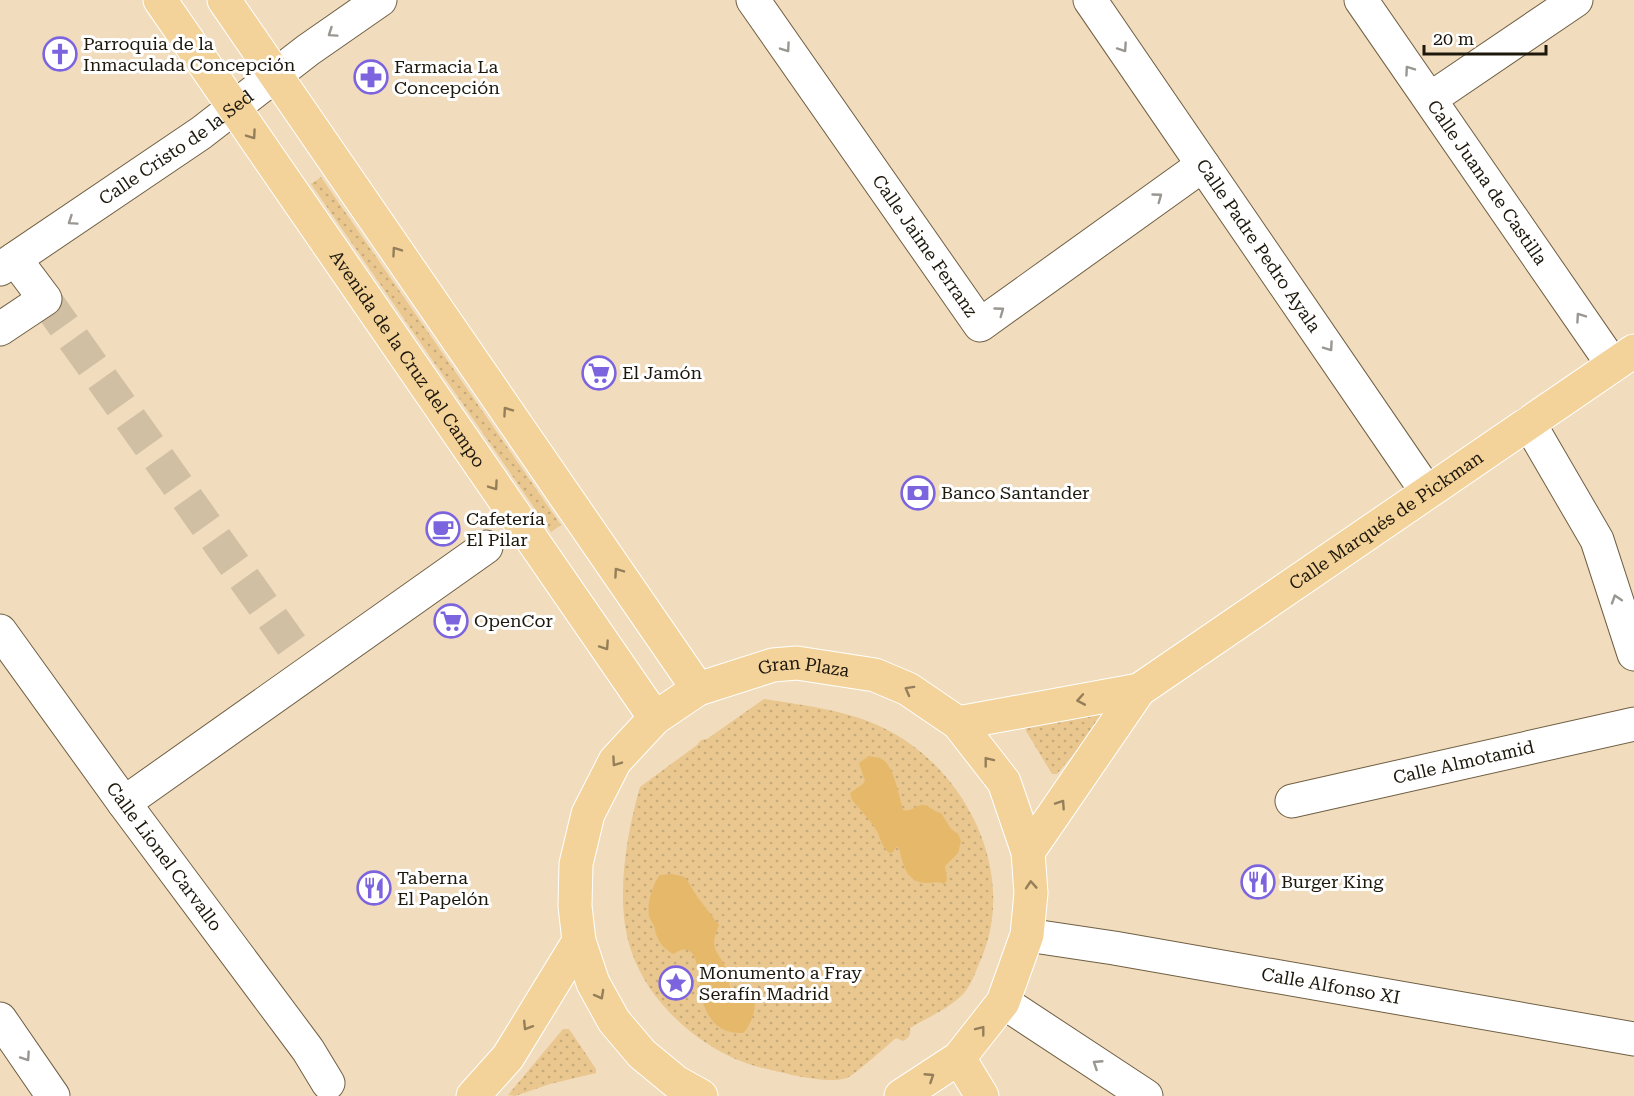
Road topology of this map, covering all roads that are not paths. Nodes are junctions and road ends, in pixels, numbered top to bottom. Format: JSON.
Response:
{"nodes":[{"id":1,"x":160,"y":0,"type":"edge"},
{"id":2,"x":224,"y":0,"type":"edge"},
{"id":3,"x":380,"y":0,"type":"edge"},
{"id":4,"x":753,"y":0,"type":"edge"},
{"id":5,"x":1090,"y":0,"type":"edge"},
{"id":6,"x":1361,"y":0,"type":"edge"},
{"id":7,"x":1576,"y":0,"type":"edge"},
{"id":8,"x":276,"y":75,"type":"junction"},
{"id":9,"x":1430,"y":99,"type":"junction"},
{"id":10,"x":234,"y":108,"type":"junction"},
{"id":11,"x":1203,"y":165,"type":"junction"},
{"id":12,"x":7,"y":264,"type":"edge"},
{"id":13,"x":0,"y":329,"type":"edge"},
{"id":14,"x":1624,"y":358,"type":"edge"},
{"id":15,"x":1529,"y":423,"type":"junction"},
{"id":16,"x":1427,"y":492,"type":"junction"},
{"id":17,"x":486,"y":547,"type":"dead end"},
{"id":18,"x":0,"y":631,"type":"edge"},
{"id":19,"x":1634,"y":654,"type":"edge"},
{"id":20,"x":698,"y":690,"type":"junction"},
{"id":21,"x":1139,"y":690,"type":"junction"},
{"id":22,"x":655,"y":718,"type":"junction"},
{"id":23,"x":958,"y":723,"type":"junction"},
{"id":24,"x":1634,"y":724,"type":"edge"},
{"id":25,"x":1292,"y":801,"type":"dead end"},
{"id":26,"x":124,"y":803,"type":"junction"},
{"id":27,"x":1028,"y":852,"type":"junction"},
{"id":28,"x":1027,"y":935,"type":"junction"},
{"id":29,"x":579,"y":941,"type":"junction"},
{"id":30,"x":1003,"y":1002,"type":"junction"},
{"id":31,"x":0,"y":1019,"type":"edge"},
{"id":32,"x":1634,"y":1039,"type":"edge"},
{"id":33,"x":959,"y":1058,"type":"junction"},
{"id":34,"x":328,"y":1083,"type":"dead end"},
{"id":35,"x":53,"y":1096,"type":"edge"},
{"id":36,"x":473,"y":1096,"type":"edge"},
{"id":37,"x":701,"y":1096,"type":"edge"},
{"id":38,"x":901,"y":1096,"type":"edge"},
{"id":39,"x":982,"y":1096,"type":"edge"},
{"id":40,"x":1146,"y":1096,"type":"edge"}],
"edges":[{"from":1,"to":10,"type":"main road","name":"Avenida de la Cruz del Campo"},
{"from":2,"to":8,"type":"main road"},
{"from":3,"to":8,"type":"street","name":"Calle Cristo de la Sed","one_way":true},
{"from":4,"to":11,"type":"street","name":"Calle Jaime Ferranz","one_way":true},
{"from":5,"to":11,"type":"street","name":"Calle Padre Pedro Ayala","one_way":true},
{"from":9,"to":6,"type":"street","name":"Calle Juana de Castilla","one_way":true},
{"from":7,"to":9,"type":"street"},
{"from":8,"to":10,"type":"street","name":"Calle Cristo de la Sed"},
{"from":20,"to":8,"type":"main road","one_way":true},
{"from":14,"to":9,"type":"street","name":"Calle Juana de Castilla","one_way":true},
{"from":10,"to":12,"type":"street","name":"Calle Cristo de la Sed","one_way":true},
{"from":10,"to":22,"type":"main road","name":"Avenida de la Cruz del Campo","one_way":true},
{"from":11,"to":16,"type":"street","name":"Calle Padre Pedro Ayala","one_way":true},
{"from":12,"to":13,"type":"street"},
{"from":14,"to":15,"type":"main road","name":"Calle Marqués de Pickman"},
{"from":15,"to":16,"type":"main road","name":"Calle Marqués de Pickman"},
{"from":19,"to":15,"type":"street","one_way":true},
{"from":16,"to":21,"type":"main road","name":"Calle Marqués de Pickman"},
{"from":17,"to":26,"type":"street"},
{"from":18,"to":26,"type":"street","name":"Calle Lionel Carvallo"},
{"from":20,"to":22,"type":"main road","name":"Gran Plaza"},
{"from":23,"to":20,"type":"main road","name":"Gran Plaza","one_way":true},
{"from":21,"to":23,"type":"main road","one_way":true},
{"from":27,"to":21,"type":"main road","one_way":true},
{"from":22,"to":29,"type":"main road","name":"Gran Plaza","one_way":true},
{"from":27,"to":23,"type":"main road","name":"Gran Plaza","one_way":true},
{"from":24,"to":25,"type":"street","name":"Calle Almotamid"},
{"from":26,"to":34,"type":"street","name":"Calle Lionel Carvallo"},
{"from":28,"to":27,"type":"main road","name":"Gran Plaza","one_way":true},
{"from":28,"to":30,"type":"main road","name":"Gran Plaza"},
{"from":28,"to":32,"type":"street","name":"Calle Alfonso XI"},
{"from":29,"to":36,"type":"main road","one_way":true},
{"from":29,"to":37,"type":"main road","name":"Gran Plaza","one_way":true},
{"from":33,"to":30,"type":"main road","name":"Gran Plaza","one_way":true},
{"from":40,"to":30,"type":"street","one_way":true},
{"from":31,"to":35,"type":"street","one_way":true},
{"from":38,"to":33,"type":"main road","name":"Gran Plaza","one_way":true},
{"from":33,"to":39,"type":"main road"}]}
